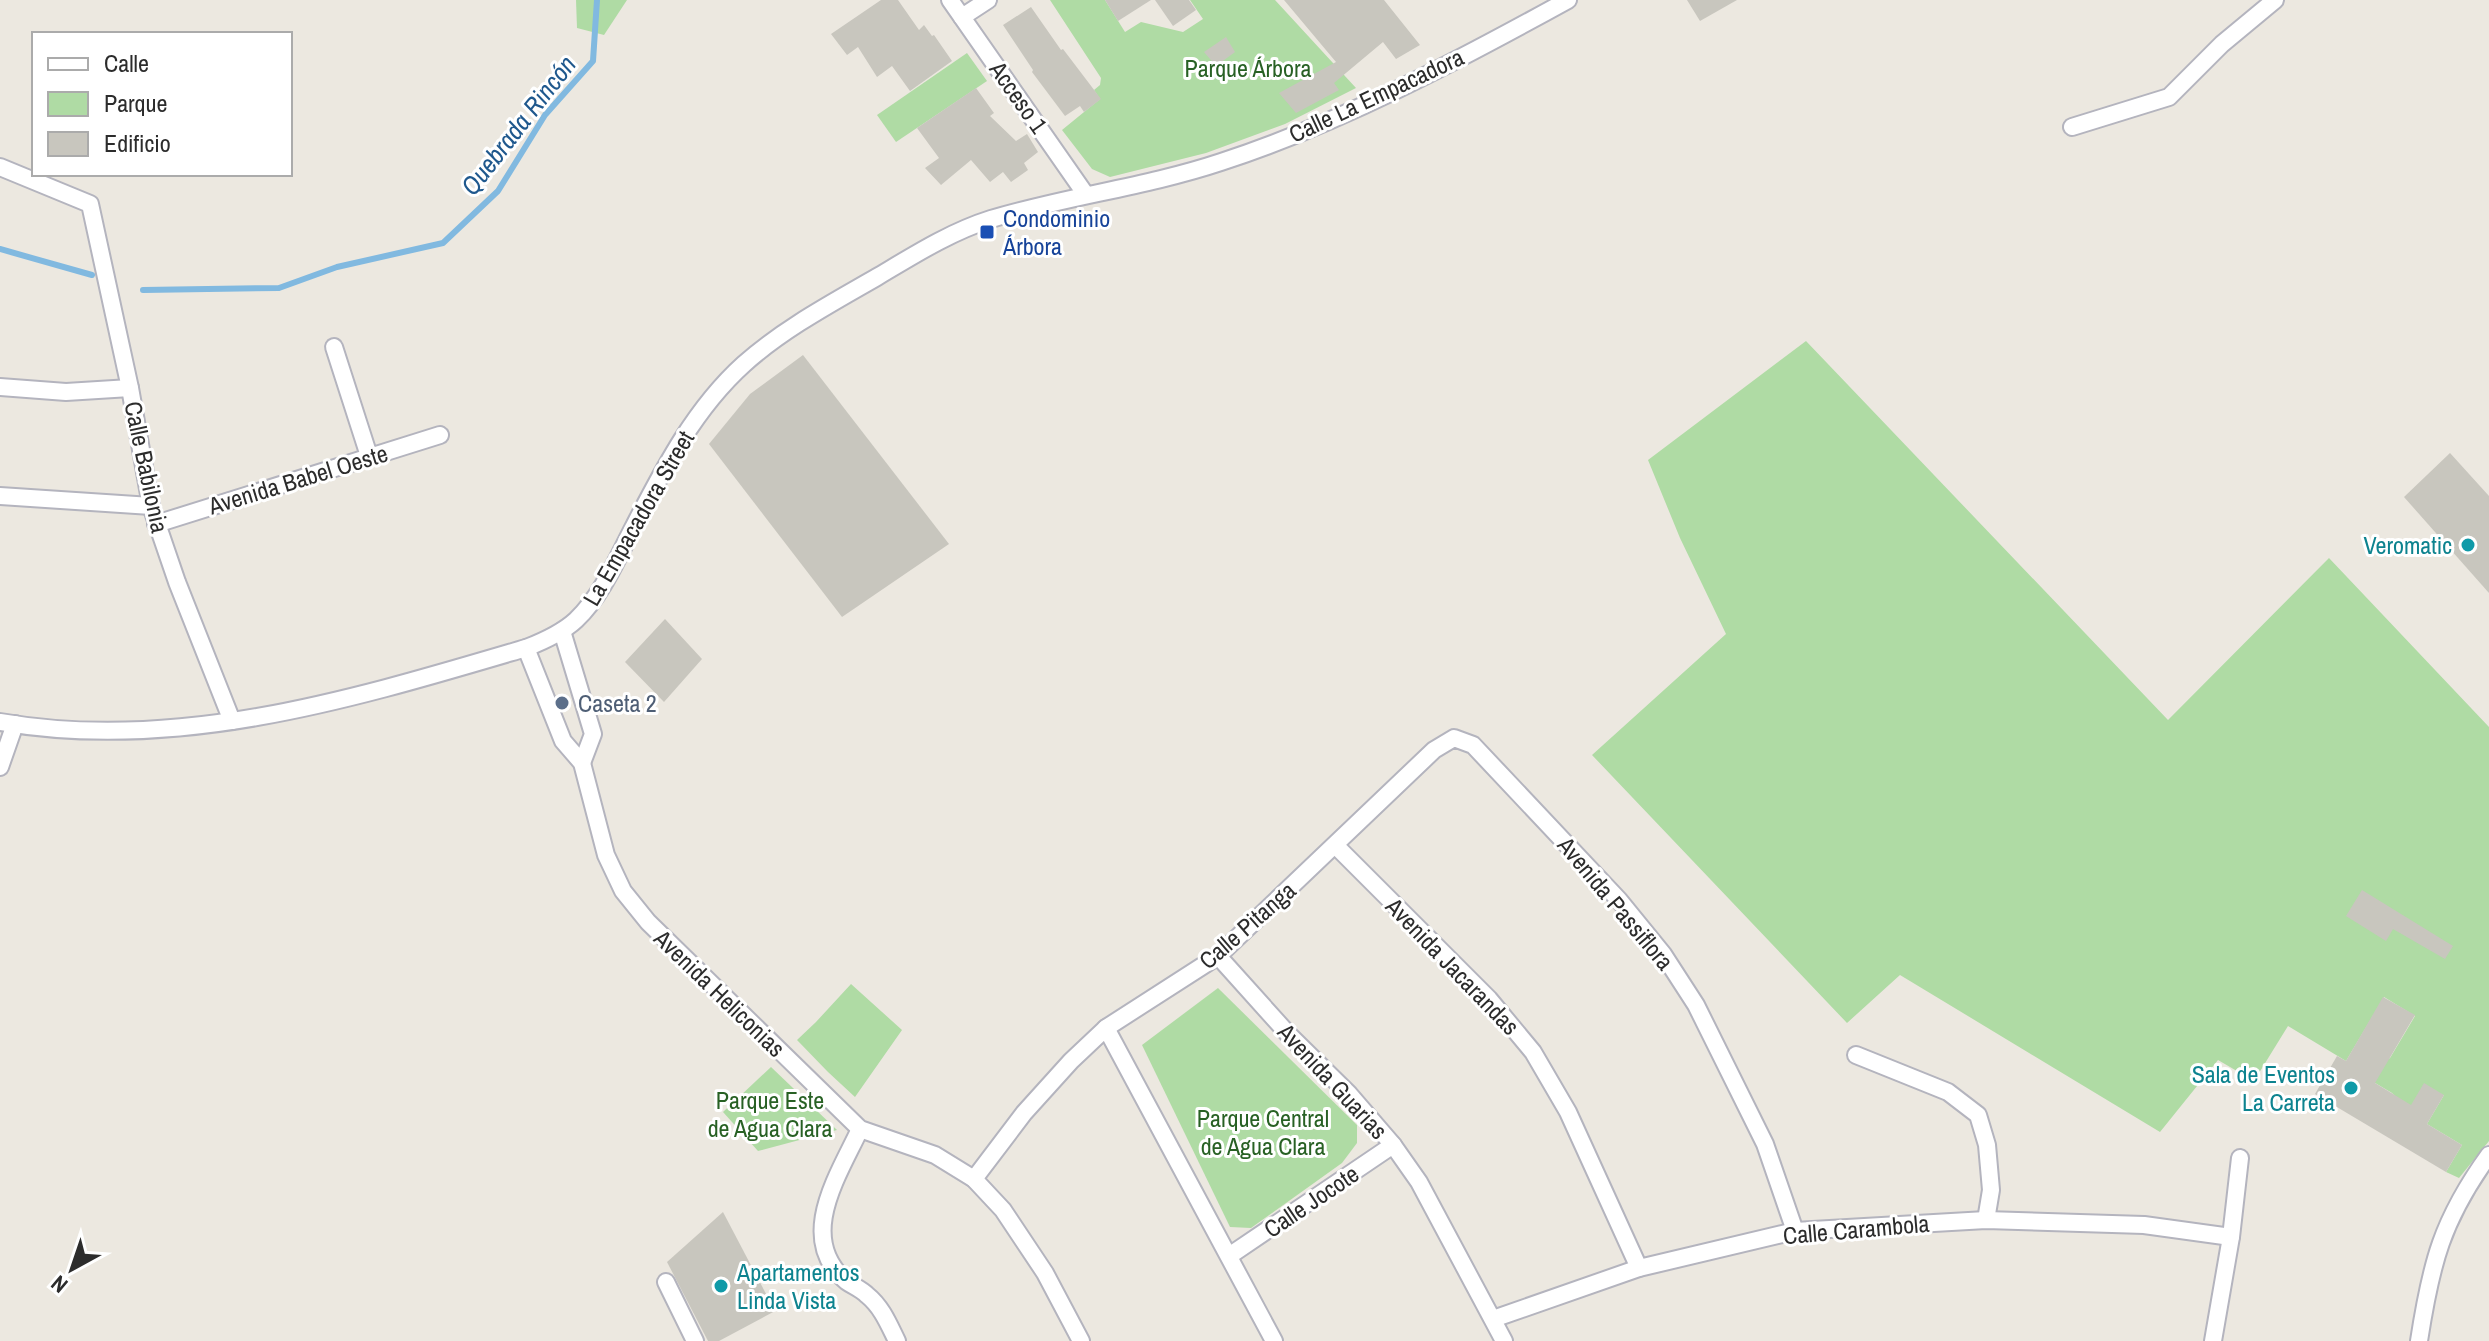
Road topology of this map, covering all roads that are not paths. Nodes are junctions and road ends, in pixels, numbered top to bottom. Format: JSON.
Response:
{"nodes":[{"id":1,"x":950,"y":0,"type":"edge"},
{"id":2,"x":988,"y":0,"type":"edge"},
{"id":3,"x":2275,"y":0,"type":"edge"},
{"id":4,"x":1559,"y":2,"type":"edge"},
{"id":5,"x":962,"y":17,"type":"junction"},
{"id":6,"x":2072,"y":127,"type":"dead end"},
{"id":7,"x":0,"y":167,"type":"edge"},
{"id":8,"x":1086,"y":195,"type":"junction"},
{"id":9,"x":334,"y":347,"type":"dead end"},
{"id":10,"x":0,"y":387,"type":"edge"},
{"id":11,"x":130,"y":388,"type":"junction"},
{"id":12,"x":440,"y":435,"type":"dead end"},
{"id":13,"x":369,"y":456,"type":"junction"},
{"id":14,"x":0,"y":496,"type":"edge"},
{"id":15,"x":151,"y":506,"type":"junction"},
{"id":16,"x":156,"y":524,"type":"junction"},
{"id":17,"x":562,"y":631,"type":"junction"},
{"id":18,"x":526,"y":648,"type":"junction"},
{"id":19,"x":232,"y":721,"type":"junction"},
{"id":20,"x":8,"y":723,"type":"edge"},
{"id":21,"x":1454,"y":738,"type":"joint"},
{"id":22,"x":582,"y":763,"type":"junction"},
{"id":23,"x":0,"y":767,"type":"edge"},
{"id":24,"x":1336,"y":846,"type":"junction"},
{"id":25,"x":1218,"y":956,"type":"junction"},
{"id":26,"x":1106,"y":1028,"type":"junction"},
{"id":27,"x":1856,"y":1055,"type":"dead end"},
{"id":28,"x":860,"y":1129,"type":"junction"},
{"id":29,"x":1393,"y":1145,"type":"junction"},
{"id":30,"x":2489,"y":1155,"type":"edge"},
{"id":31,"x":2240,"y":1158,"type":"dead end"},
{"id":32,"x":974,"y":1179,"type":"junction"},
{"id":33,"x":1986,"y":1220,"type":"junction"},
{"id":34,"x":1795,"y":1231,"type":"junction"},
{"id":35,"x":2231,"y":1237,"type":"junction"},
{"id":36,"x":1229,"y":1256,"type":"junction"},
{"id":37,"x":1639,"y":1268,"type":"junction"},
{"id":38,"x":666,"y":1282,"type":"dead end"},
{"id":39,"x":1493,"y":1319,"type":"junction"},
{"id":40,"x":695,"y":1341,"type":"edge"},
{"id":41,"x":897,"y":1341,"type":"edge"},
{"id":42,"x":1081,"y":1341,"type":"edge"},
{"id":43,"x":1274,"y":1341,"type":"edge"},
{"id":44,"x":1504,"y":1341,"type":"edge"},
{"id":45,"x":2213,"y":1341,"type":"edge"},
{"id":46,"x":2419,"y":1341,"type":"edge"}],
"edges":[{"from":1,"to":5,"type":"street","name":"Acceso 1"},
{"from":2,"to":5,"type":"street"},
{"from":3,"to":6,"type":"street"},
{"from":4,"to":8,"type":"street","name":"La Empacadora Street"},
{"from":5,"to":8,"type":"street","name":"Acceso 1"},
{"from":7,"to":11,"type":"street","name":"Calle Babilonia"},
{"from":8,"to":17,"type":"street","name":"La Empacadora Street"},
{"from":9,"to":13,"type":"street"},
{"from":10,"to":11,"type":"street"},
{"from":11,"to":15,"type":"street","name":"Calle Babilonia"},
{"from":12,"to":13,"type":"street","name":"Avenida Babel Oeste"},
{"from":13,"to":16,"type":"street","name":"Avenida Babel Oeste"},
{"from":14,"to":15,"type":"street"},
{"from":15,"to":16,"type":"street","name":"Calle Babilonia"},
{"from":16,"to":19,"type":"street","name":"Calle Babilonia"},
{"from":17,"to":18,"type":"street","name":"La Empacadora Street"},
{"from":17,"to":22,"type":"street","name":"Avenida Heliconias"},
{"from":18,"to":19,"type":"street","name":"La Empacadora Street"},
{"from":18,"to":22,"type":"street","name":"Avenida Heliconias"},
{"from":19,"to":20,"type":"street","name":"La Empacadora Street"},
{"from":20,"to":23,"type":"street"},
{"from":21,"to":24,"type":"street","name":"Calle Pitanga"},
{"from":21,"to":34,"type":"street","name":"Avenida Passiflora"},
{"from":22,"to":28,"type":"street","name":"Avenida Heliconias"},
{"from":24,"to":25,"type":"street","name":"Calle Pitanga"},
{"from":24,"to":37,"type":"street","name":"Avenida Jacarandas"},
{"from":25,"to":26,"type":"street","name":"Calle Pitanga"},
{"from":25,"to":29,"type":"street","name":"Avenida Guarias"},
{"from":26,"to":32,"type":"street","name":"Calle Pitanga"},
{"from":26,"to":36,"type":"street"},
{"from":27,"to":33,"type":"street"},
{"from":28,"to":32,"type":"street","name":"Avenida Heliconias"},
{"from":28,"to":41,"type":"street"},
{"from":29,"to":36,"type":"street","name":"Calle Jocote"},
{"from":29,"to":39,"type":"street","name":"Avenida Guarias"},
{"from":30,"to":46,"type":"street"},
{"from":31,"to":35,"type":"street"},
{"from":32,"to":42,"type":"street","name":"Avenida Heliconias"},
{"from":33,"to":34,"type":"street","name":"Calle Carambola"},
{"from":33,"to":35,"type":"street","name":"Calle Carambola"},
{"from":34,"to":37,"type":"street","name":"Calle Carambola"},
{"from":35,"to":45,"type":"street"},
{"from":36,"to":43,"type":"street"},
{"from":37,"to":39,"type":"street","name":"Calle Carambola"},
{"from":38,"to":40,"type":"street"},
{"from":39,"to":44,"type":"street","name":"Avenida Guarias"}]}
